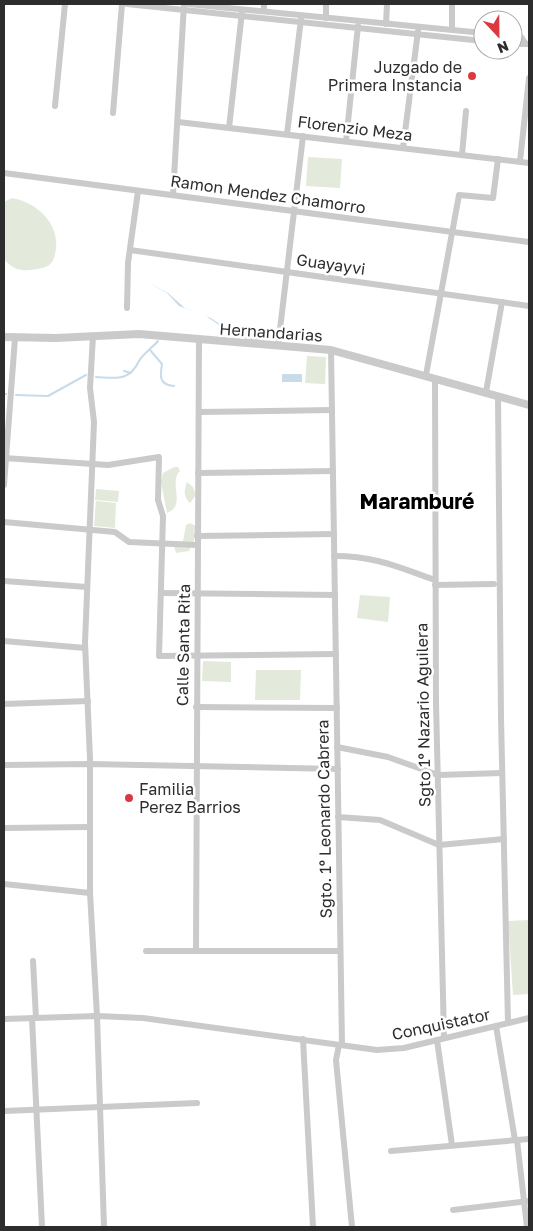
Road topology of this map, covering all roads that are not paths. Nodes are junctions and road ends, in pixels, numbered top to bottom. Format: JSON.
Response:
{"nodes":[{"id":1,"x":66,"y":4,"type":"edge"},
{"id":2,"x":122,"y":4,"type":"edge"},
{"id":3,"x":127,"y":4,"type":"edge"},
{"id":4,"x":188,"y":4,"type":"edge"},
{"id":5,"x":204,"y":4,"type":"edge"},
{"id":6,"x":264,"y":4,"type":"edge"},
{"id":7,"x":326,"y":4,"type":"edge"},
{"id":8,"x":387,"y":4,"type":"edge"},
{"id":9,"x":452,"y":4,"type":"edge"},
{"id":10,"x":184,"y":7,"type":"edge"},
{"id":11,"x":264,"y":11,"type":"junction"},
{"id":12,"x":242,"y":12,"type":"junction"},
{"id":13,"x":301,"y":18,"type":"junction"},
{"id":14,"x":326,"y":18,"type":"junction"},
{"id":15,"x":359,"y":24,"type":"junction"},
{"id":16,"x":386,"y":24,"type":"junction"},
{"id":17,"x":418,"y":30,"type":"junction"},
{"id":18,"x":452,"y":30,"type":"junction"},
{"id":19,"x":473,"y":32,"type":"edge"},
{"id":20,"x":473,"y":39,"type":"edge"},
{"id":21,"x":529,"y":78,"type":"edge"},
{"id":22,"x":55,"y":106,"type":"dead end"},
{"id":23,"x":466,"y":111,"type":"dead end"},
{"id":24,"x":113,"y":113,"type":"dead end"},
{"id":25,"x":178,"y":122,"type":"junction"},
{"id":26,"x":229,"y":128,"type":"junction"},
{"id":27,"x":287,"y":134,"type":"junction"},
{"id":28,"x":303,"y":136,"type":"junction"},
{"id":29,"x":346,"y":141,"type":"junction"},
{"id":30,"x":403,"y":148,"type":"junction"},
{"id":31,"x":462,"y":155,"type":"junction"},
{"id":32,"x":498,"y":159,"type":"junction"},
{"id":33,"x":520,"y":161,"type":"junction"},
{"id":34,"x":529,"y":163,"type":"edge"},
{"id":35,"x":4,"y":173,"type":"edge"},
{"id":36,"x":138,"y":191,"type":"junction"},
{"id":37,"x":173,"y":195,"type":"junction"},
{"id":38,"x":294,"y":211,"type":"junction"},
{"id":39,"x":452,"y":232,"type":"junction"},
{"id":40,"x":529,"y":242,"type":"edge"},
{"id":41,"x":130,"y":250,"type":"junction"},
{"id":42,"x":286,"y":272,"type":"junction"},
{"id":43,"x":441,"y":294,"type":"junction"},
{"id":44,"x":502,"y":302,"type":"junction"},
{"id":45,"x":529,"y":306,"type":"edge"},
{"id":46,"x":127,"y":308,"type":"dead end"},
{"id":47,"x":93,"y":336,"type":"junction"},
{"id":48,"x":4,"y":337,"type":"edge"},
{"id":49,"x":15,"y":338,"type":"junction"},
{"id":50,"x":199,"y":340,"type":"junction"},
{"id":51,"x":278,"y":346,"type":"junction"},
{"id":52,"x":331,"y":350,"type":"junction"},
{"id":53,"x":426,"y":375,"type":"junction"},
{"id":54,"x":435,"y":378,"type":"junction"},
{"id":55,"x":486,"y":392,"type":"junction"},
{"id":56,"x":498,"y":396,"type":"junction"},
{"id":57,"x":529,"y":405,"type":"edge"},
{"id":58,"x":332,"y":410,"type":"junction"},
{"id":59,"x":198,"y":412,"type":"junction"},
{"id":60,"x":5,"y":458,"type":"edge"},
{"id":61,"x":92,"y":464,"type":"junction"},
{"id":62,"x":198,"y":472,"type":"junction"},
{"id":63,"x":333,"y":472,"type":"junction"},
{"id":64,"x":4,"y":485,"type":"edge"},
{"id":65,"x":4,"y":522,"type":"edge"},
{"id":66,"x":89,"y":529,"type":"junction"},
{"id":67,"x":334,"y":534,"type":"junction"},
{"id":68,"x":197,"y":536,"type":"junction"},
{"id":69,"x":162,"y":543,"type":"junction"},
{"id":70,"x":197,"y":545,"type":"junction"},
{"id":71,"x":334,"y":556,"type":"junction"},
{"id":72,"x":4,"y":580,"type":"edge"},
{"id":73,"x":435,"y":582,"type":"junction"},
{"id":74,"x":494,"y":584,"type":"dead end"},
{"id":75,"x":87,"y":587,"type":"junction"},
{"id":76,"x":160,"y":592,"type":"junction"},
{"id":77,"x":198,"y":593,"type":"junction"},
{"id":78,"x":335,"y":594,"type":"junction"},
{"id":79,"x":4,"y":641,"type":"edge"},
{"id":80,"x":85,"y":648,"type":"junction"},
{"id":81,"x":336,"y":654,"type":"junction"},
{"id":82,"x":197,"y":655,"type":"junction"},
{"id":83,"x":88,"y":701,"type":"junction"},
{"id":84,"x":4,"y":704,"type":"edge"},
{"id":85,"x":196,"y":707,"type":"junction"},
{"id":86,"x":337,"y":708,"type":"junction"},
{"id":87,"x":337,"y":747,"type":"junction"},
{"id":88,"x":90,"y":764,"type":"junction"},
{"id":89,"x":4,"y":765,"type":"edge"},
{"id":90,"x":197,"y":767,"type":"junction"},
{"id":91,"x":338,"y":769,"type":"junction"},
{"id":92,"x":502,"y":773,"type":"junction"},
{"id":93,"x":438,"y":775,"type":"junction"},
{"id":94,"x":338,"y":817,"type":"junction"},
{"id":95,"x":90,"y":827,"type":"junction"},
{"id":96,"x":4,"y":828,"type":"edge"},
{"id":97,"x":504,"y":839,"type":"junction"},
{"id":98,"x":439,"y":845,"type":"junction"},
{"id":99,"x":4,"y":884,"type":"edge"},
{"id":100,"x":90,"y":893,"type":"junction"},
{"id":101,"x":196,"y":950,"type":"junction"},
{"id":102,"x":146,"y":951,"type":"dead end"},
{"id":103,"x":340,"y":951,"type":"junction"},
{"id":104,"x":33,"y":961,"type":"dead end"},
{"id":105,"x":97,"y":1016,"type":"junction"},
{"id":106,"x":34,"y":1018,"type":"junction"},
{"id":107,"x":529,"y":1018,"type":"edge"},
{"id":108,"x":4,"y":1019,"type":"edge"},
{"id":109,"x":508,"y":1023,"type":"junction"},
{"id":110,"x":496,"y":1026,"type":"junction"},
{"id":111,"x":303,"y":1039,"type":"junction"},
{"id":112,"x":440,"y":1039,"type":"junction"},
{"id":113,"x":340,"y":1045,"type":"junction"},
{"id":114,"x":197,"y":1103,"type":"dead end"},
{"id":115,"x":100,"y":1107,"type":"junction"},
{"id":116,"x":36,"y":1110,"type":"junction"},
{"id":117,"x":4,"y":1111,"type":"edge"},
{"id":118,"x":529,"y":1139,"type":"edge"},
{"id":119,"x":516,"y":1140,"type":"junction"},
{"id":120,"x":452,"y":1145,"type":"junction"},
{"id":121,"x":391,"y":1151,"type":"dead end"},
{"id":122,"x":526,"y":1201,"type":"edge"},
{"id":123,"x":453,"y":1210,"type":"dead end"},
{"id":124,"x":42,"y":1227,"type":"edge"},
{"id":125,"x":104,"y":1227,"type":"edge"},
{"id":126,"x":313,"y":1227,"type":"edge"},
{"id":127,"x":352,"y":1227,"type":"edge"},
{"id":128,"x":526,"y":1227,"type":"edge"}],
"edges":[{"from":1,"to":22,"type":"street"},
{"from":2,"to":24,"type":"street"},
{"from":3,"to":10,"type":"street"},
{"from":4,"to":5,"type":"street"},
{"from":5,"to":12,"type":"street"},
{"from":6,"to":11,"type":"street"},
{"from":7,"to":14,"type":"street"},
{"from":8,"to":16,"type":"street"},
{"from":9,"to":18,"type":"street"},
{"from":10,"to":12,"type":"street"},
{"from":10,"to":25,"type":"street"},
{"from":11,"to":12,"type":"street"},
{"from":11,"to":13,"type":"street"},
{"from":12,"to":13,"type":"street"},
{"from":12,"to":26,"type":"street"},
{"from":13,"to":14,"type":"street"},
{"from":13,"to":15,"type":"street"},
{"from":13,"to":27,"type":"street"},
{"from":14,"to":15,"type":"street"},
{"from":15,"to":16,"type":"street"},
{"from":15,"to":17,"type":"street"},
{"from":15,"to":29,"type":"street"},
{"from":16,"to":17,"type":"street"},
{"from":17,"to":18,"type":"street"},
{"from":17,"to":20,"type":"street"},
{"from":17,"to":30,"type":"street"},
{"from":18,"to":19,"type":"street"},
{"from":21,"to":33,"type":"street"},
{"from":23,"to":31,"type":"street"},
{"from":25,"to":26,"type":"street","name":"Florenzio Meza"},
{"from":25,"to":37,"type":"street"},
{"from":26,"to":27,"type":"street","name":"Florenzio Meza"},
{"from":27,"to":28,"type":"street","name":"Florenzio Meza"},
{"from":28,"to":29,"type":"street","name":"Florenzio Meza"},
{"from":28,"to":38,"type":"street"},
{"from":29,"to":30,"type":"street","name":"Florenzio Meza"},
{"from":30,"to":31,"type":"street","name":"Florenzio Meza"},
{"from":31,"to":32,"type":"street","name":"Florenzio Meza"},
{"from":32,"to":33,"type":"street","name":"Florenzio Meza"},
{"from":32,"to":39,"type":"street"},
{"from":33,"to":34,"type":"street","name":"Florenzio Meza"},
{"from":35,"to":36,"type":"street","name":"Ramon Mendez Chamorro"},
{"from":36,"to":37,"type":"street","name":"Ramon Mendez Chamorro"},
{"from":36,"to":41,"type":"street"},
{"from":37,"to":38,"type":"street","name":"Ramon Mendez Chamorro"},
{"from":38,"to":39,"type":"street","name":"Ramon Mendez Chamorro"},
{"from":38,"to":42,"type":"street"},
{"from":39,"to":40,"type":"street","name":"Ramon Mendez Chamorro"},
{"from":39,"to":43,"type":"street"},
{"from":41,"to":42,"type":"street","name":"Guayayvi"},
{"from":41,"to":46,"type":"street"},
{"from":42,"to":43,"type":"street","name":"Guayayvi"},
{"from":42,"to":51,"type":"street"},
{"from":43,"to":44,"type":"street","name":"Guayayvi"},
{"from":43,"to":53,"type":"street"},
{"from":44,"to":45,"type":"street","name":"Guayayvi"},
{"from":44,"to":55,"type":"street"},
{"from":47,"to":49,"type":"street","name":"Hernandarias"},
{"from":47,"to":50,"type":"street","name":"Hernandarias"},
{"from":47,"to":61,"type":"street"},
{"from":48,"to":49,"type":"street","name":"Hernandarias"},
{"from":49,"to":60,"type":"street"},
{"from":50,"to":51,"type":"street","name":"Hernandarias"},
{"from":50,"to":59,"type":"street","name":"Calle Santa Rita"},
{"from":51,"to":52,"type":"street","name":"Hernandarias"},
{"from":52,"to":53,"type":"street","name":"Hernandarias"},
{"from":52,"to":58,"type":"street","name":"Sgto. 1º Leonardo Cabrera"},
{"from":53,"to":54,"type":"street","name":"Hernandarias"},
{"from":54,"to":55,"type":"street","name":"Hernandarias"},
{"from":54,"to":73,"type":"street","name":"Sgto 1º Nazario Aguilera"},
{"from":55,"to":56,"type":"street","name":"Hernandarias"},
{"from":56,"to":57,"type":"street","name":"Hernandarias"},
{"from":56,"to":92,"type":"street"},
{"from":58,"to":59,"type":"street"},
{"from":58,"to":63,"type":"street","name":"Sgto. 1º Leonardo Cabrera"},
{"from":59,"to":62,"type":"street","name":"Calle Santa Rita"},
{"from":60,"to":61,"type":"street"},
{"from":60,"to":64,"type":"street"},
{"from":61,"to":66,"type":"street"},
{"from":61,"to":69,"type":"street"},
{"from":62,"to":63,"type":"street"},
{"from":62,"to":68,"type":"street","name":"Calle Santa Rita"},
{"from":63,"to":67,"type":"street","name":"Sgto. 1º Leonardo Cabrera"},
{"from":65,"to":66,"type":"street"},
{"from":66,"to":69,"type":"street"},
{"from":66,"to":75,"type":"street"},
{"from":67,"to":68,"type":"street"},
{"from":67,"to":71,"type":"street","name":"Sgto. 1º Leonardo Cabrera"},
{"from":68,"to":70,"type":"street","name":"Calle Santa Rita"},
{"from":69,"to":70,"type":"street"},
{"from":69,"to":76,"type":"street"},
{"from":70,"to":77,"type":"street","name":"Calle Santa Rita"},
{"from":71,"to":73,"type":"street"},
{"from":71,"to":78,"type":"street","name":"Sgto. 1º Leonardo Cabrera"},
{"from":72,"to":75,"type":"street"},
{"from":73,"to":74,"type":"street"},
{"from":73,"to":93,"type":"street","name":"Sgto 1º Nazario Aguilera"},
{"from":75,"to":80,"type":"street"},
{"from":76,"to":77,"type":"street"},
{"from":76,"to":82,"type":"street"},
{"from":77,"to":78,"type":"street"},
{"from":77,"to":82,"type":"street","name":"Calle Santa Rita"},
{"from":78,"to":81,"type":"street","name":"Sgto. 1º Leonardo Cabrera"},
{"from":79,"to":80,"type":"street"},
{"from":80,"to":83,"type":"street"},
{"from":81,"to":82,"type":"street"},
{"from":81,"to":86,"type":"street","name":"Sgto. 1º Leonardo Cabrera"},
{"from":82,"to":85,"type":"street","name":"Calle Santa Rita"},
{"from":83,"to":84,"type":"street"},
{"from":83,"to":88,"type":"street"},
{"from":85,"to":86,"type":"street"},
{"from":85,"to":90,"type":"street","name":"Calle Santa Rita"},
{"from":86,"to":87,"type":"street","name":"Sgto. 1º Leonardo Cabrera"},
{"from":87,"to":91,"type":"street","name":"Sgto. 1º Leonardo Cabrera"},
{"from":87,"to":93,"type":"street"},
{"from":88,"to":89,"type":"street"},
{"from":88,"to":90,"type":"street"},
{"from":88,"to":95,"type":"street"},
{"from":90,"to":91,"type":"street"},
{"from":90,"to":101,"type":"street","name":"Calle Santa Rita"},
{"from":91,"to":94,"type":"street","name":"Sgto. 1º Leonardo Cabrera"},
{"from":92,"to":93,"type":"street"},
{"from":92,"to":97,"type":"street"},
{"from":93,"to":98,"type":"street","name":"Sgto 1º Nazario Aguilera"},
{"from":94,"to":98,"type":"street"},
{"from":94,"to":103,"type":"street","name":"Sgto. 1º Leonardo Cabrera"},
{"from":95,"to":96,"type":"street"},
{"from":95,"to":100,"type":"street"},
{"from":97,"to":98,"type":"street"},
{"from":97,"to":109,"type":"street"},
{"from":98,"to":112,"type":"street","name":"Sgto 1º Nazario Aguilera"},
{"from":99,"to":100,"type":"street"},
{"from":100,"to":105,"type":"street"},
{"from":101,"to":102,"type":"street"},
{"from":101,"to":103,"type":"street"},
{"from":103,"to":113,"type":"street","name":"Sgto. 1º Leonardo Cabrera"},
{"from":104,"to":106,"type":"street"},
{"from":105,"to":106,"type":"street","name":"Conquistator"},
{"from":105,"to":111,"type":"street","name":"Conquistator"},
{"from":105,"to":115,"type":"street"},
{"from":106,"to":108,"type":"street","name":"Conquistator"},
{"from":106,"to":116,"type":"street"},
{"from":107,"to":109,"type":"street","name":"Conquistator"},
{"from":109,"to":110,"type":"street","name":"Conquistator"},
{"from":110,"to":112,"type":"street","name":"Conquistator"},
{"from":110,"to":119,"type":"street"},
{"from":111,"to":113,"type":"street","name":"Conquistator"},
{"from":111,"to":126,"type":"street"},
{"from":112,"to":113,"type":"street","name":"Conquistator"},
{"from":112,"to":120,"type":"street","name":"Sgto 1º Nazario Aguilera"},
{"from":113,"to":127,"type":"street","name":"Sgto. 1º Leonardo Cabrera"},
{"from":114,"to":115,"type":"street"},
{"from":115,"to":116,"type":"street"},
{"from":115,"to":125,"type":"street"},
{"from":116,"to":117,"type":"street"},
{"from":116,"to":124,"type":"street"},
{"from":118,"to":119,"type":"street"},
{"from":119,"to":120,"type":"street"},
{"from":119,"to":122,"type":"street"},
{"from":120,"to":121,"type":"street"},
{"from":122,"to":123,"type":"street"},
{"from":122,"to":128,"type":"street"}]}
